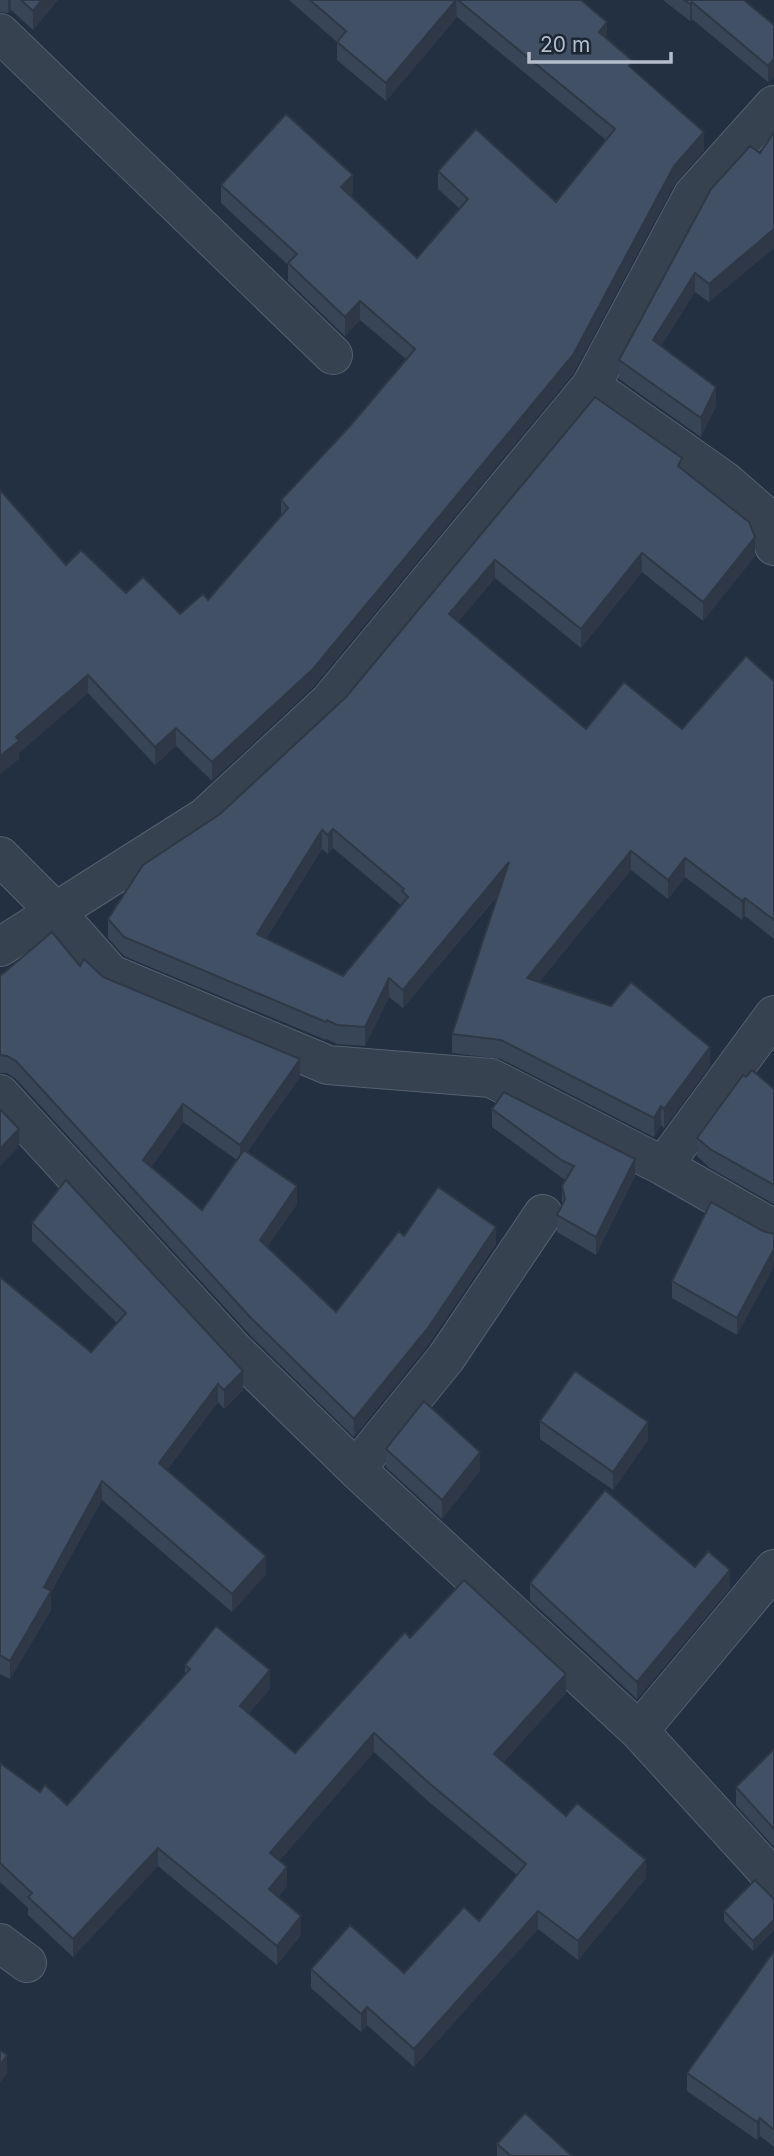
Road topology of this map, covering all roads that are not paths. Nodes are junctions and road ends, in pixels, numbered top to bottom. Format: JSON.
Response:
{"nodes":[{"id":1,"x":0,"y":33,"type":"edge"},
{"id":2,"x":774,"y":105,"type":"edge"},
{"id":3,"x":333,"y":355,"type":"dead end"},
{"id":4,"x":591,"y":386,"type":"junction"},
{"id":5,"x":774,"y":546,"type":"edge"},
{"id":6,"x":0,"y":856,"type":"edge"},
{"id":7,"x":55,"y":911,"type":"junction"},
{"id":8,"x":0,"y":947,"type":"edge"},
{"id":9,"x":774,"y":1015,"type":"edge"},
{"id":10,"x":0,"y":1094,"type":"edge"},
{"id":11,"x":663,"y":1166,"type":"junction"},
{"id":12,"x":543,"y":1214,"type":"dead end"},
{"id":13,"x":774,"y":1229,"type":"edge"},
{"id":14,"x":356,"y":1469,"type":"junction"},
{"id":15,"x":774,"y":1569,"type":"edge"},
{"id":16,"x":639,"y":1731,"type":"junction"},
{"id":17,"x":774,"y":1879,"type":"edge"}],
"edges":[{"from":1,"to":3,"type":"street"},
{"from":2,"to":4,"type":"street"},
{"from":4,"to":5,"type":"street"},
{"from":4,"to":7,"type":"street"},
{"from":6,"to":7,"type":"street"},
{"from":7,"to":8,"type":"street"},
{"from":7,"to":11,"type":"street"},
{"from":9,"to":11,"type":"street"},
{"from":10,"to":14,"type":"street"},
{"from":11,"to":13,"type":"street"},
{"from":12,"to":14,"type":"street"},
{"from":14,"to":16,"type":"street"},
{"from":15,"to":16,"type":"street"},
{"from":16,"to":17,"type":"street"}]}
